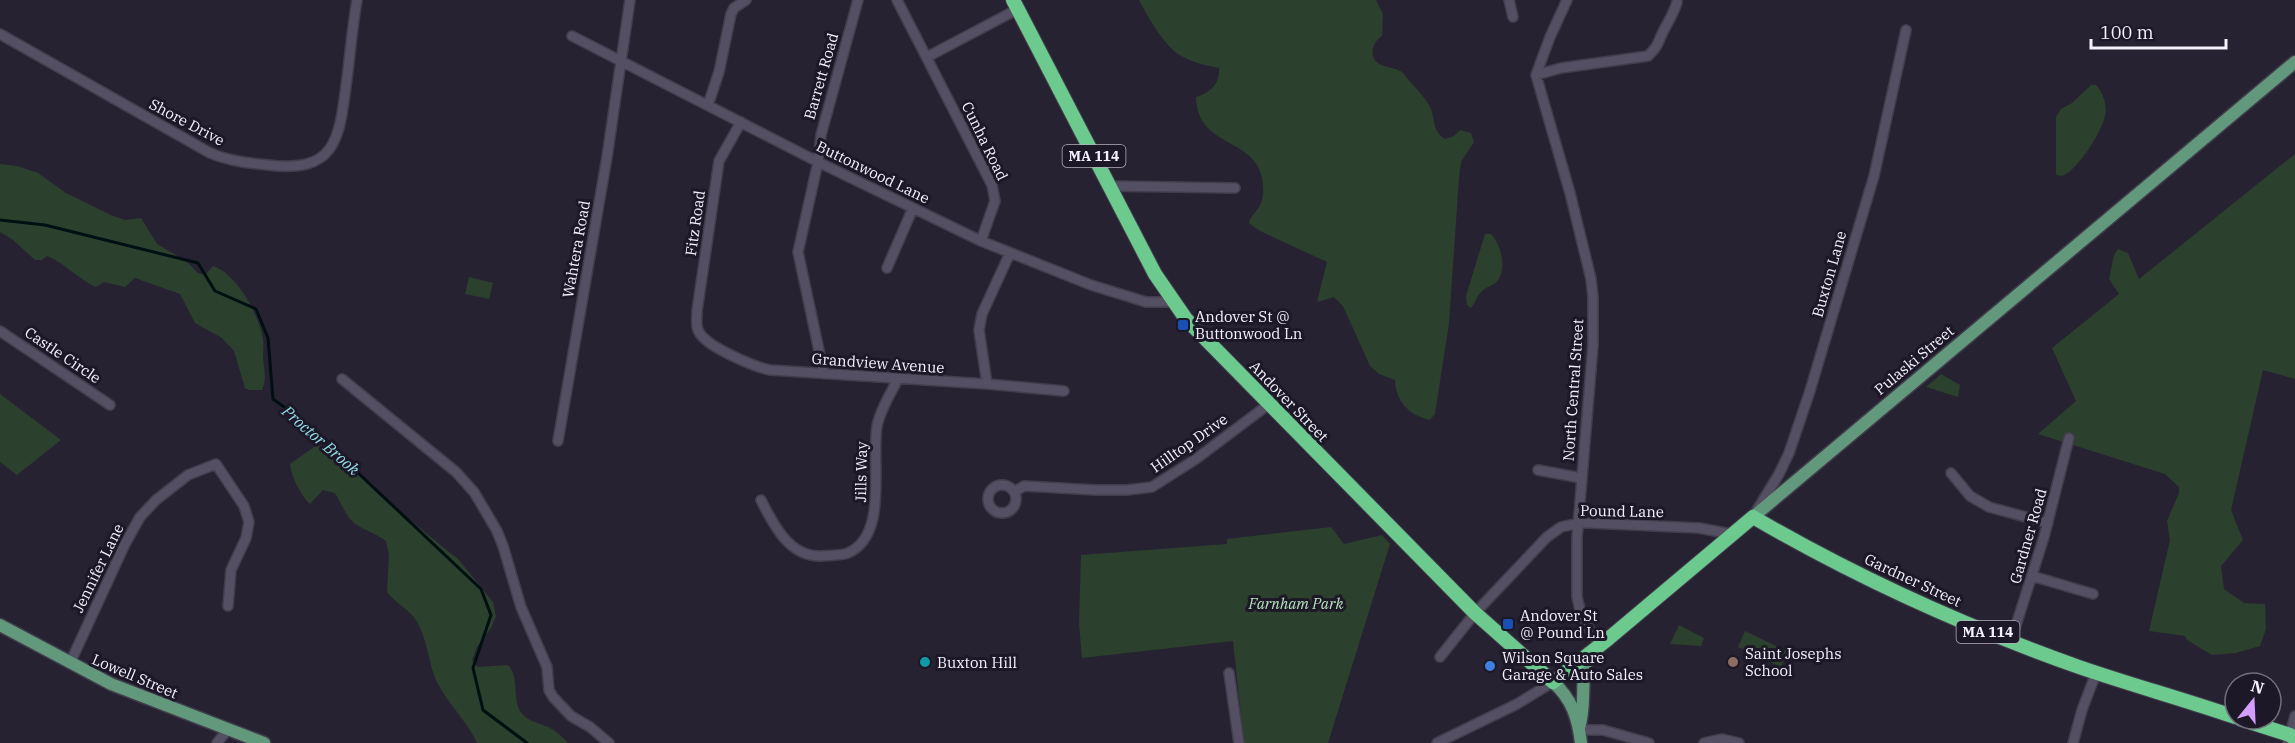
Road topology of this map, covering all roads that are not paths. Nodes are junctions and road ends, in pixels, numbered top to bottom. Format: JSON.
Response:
{"nodes":[{"id":1,"x":357,"y":0,"type":"edge"},
{"id":2,"x":630,"y":0,"type":"edge"},
{"id":3,"x":746,"y":0,"type":"edge"},
{"id":4,"x":858,"y":0,"type":"edge"},
{"id":5,"x":897,"y":0,"type":"edge"},
{"id":6,"x":1509,"y":0,"type":"edge"},
{"id":7,"x":1567,"y":0,"type":"edge"},
{"id":8,"x":1677,"y":2,"type":"dead end"},
{"id":9,"x":1015,"y":5,"type":"edge"},
{"id":10,"x":1513,"y":17,"type":"dead end"},
{"id":11,"x":1906,"y":30,"type":"dead end"},
{"id":12,"x":0,"y":34,"type":"edge"},
{"id":13,"x":572,"y":36,"type":"dead end"},
{"id":14,"x":927,"y":57,"type":"junction"},
{"id":15,"x":620,"y":61,"type":"junction"},
{"id":16,"x":2295,"y":62,"type":"edge"},
{"id":17,"x":1536,"y":75,"type":"junction"},
{"id":18,"x":708,"y":105,"type":"junction"},
{"id":19,"x":741,"y":122,"type":"junction"},
{"id":20,"x":818,"y":162,"type":"junction"},
{"id":21,"x":1110,"y":186,"type":"junction"},
{"id":22,"x":1235,"y":188,"type":"dead end"},
{"id":23,"x":913,"y":208,"type":"junction"},
{"id":24,"x":981,"y":241,"type":"junction"},
{"id":25,"x":1010,"y":253,"type":"junction"},
{"id":26,"x":887,"y":268,"type":"dead end"},
{"id":27,"x":1173,"y":302,"type":"junction"},
{"id":28,"x":0,"y":331,"type":"edge"},
{"id":29,"x":700,"y":334,"type":"joint"},
{"id":30,"x":824,"y":374,"type":"junction"},
{"id":31,"x":342,"y":379,"type":"dead end"},
{"id":32,"x":898,"y":379,"type":"junction"},
{"id":33,"x":987,"y":384,"type":"junction"},
{"id":34,"x":1064,"y":391,"type":"dead end"},
{"id":35,"x":1269,"y":404,"type":"junction"},
{"id":36,"x":110,"y":405,"type":"dead end"},
{"id":37,"x":2069,"y":438,"type":"dead end"},
{"id":38,"x":558,"y":441,"type":"dead end"},
{"id":39,"x":1538,"y":470,"type":"dead end"},
{"id":40,"x":1951,"y":473,"type":"dead end"},
{"id":41,"x":1581,"y":478,"type":"junction"},
{"id":42,"x":1014,"y":492,"type":"dead end"},
{"id":43,"x":761,"y":500,"type":"dead end"},
{"id":44,"x":1753,"y":518,"type":"junction"},
{"id":45,"x":1579,"y":523,"type":"junction"},
{"id":46,"x":2048,"y":523,"type":"junction"},
{"id":47,"x":1731,"y":534,"type":"junction"},
{"id":48,"x":2032,"y":576,"type":"junction"},
{"id":49,"x":2093,"y":594,"type":"dead end"},
{"id":50,"x":228,"y":606,"type":"dead end"},
{"id":51,"x":1476,"y":613,"type":"junction"},
{"id":52,"x":0,"y":625,"type":"edge"},
{"id":53,"x":2011,"y":641,"type":"junction"},
{"id":54,"x":1595,"y":649,"type":"junction"},
{"id":55,"x":1440,"y":657,"type":"dead end"},
{"id":56,"x":70,"y":663,"type":"junction"},
{"id":57,"x":2096,"y":672,"type":"junction"},
{"id":58,"x":1228,"y":673,"type":"dead end"},
{"id":59,"x":1553,"y":682,"type":"junction"},
{"id":60,"x":2223,"y":713,"type":"edge"},
{"id":61,"x":2295,"y":716,"type":"edge"},
{"id":62,"x":229,"y":728,"type":"junction"},
{"id":63,"x":1579,"y":729,"type":"junction"},
{"id":64,"x":2273,"y":731,"type":"edge"},
{"id":65,"x":2292,"y":738,"type":"edge"},
{"id":66,"x":217,"y":743,"type":"edge"},
{"id":67,"x":264,"y":743,"type":"edge"},
{"id":68,"x":609,"y":743,"type":"edge"},
{"id":69,"x":1239,"y":743,"type":"edge"},
{"id":70,"x":1437,"y":743,"type":"edge"},
{"id":71,"x":1581,"y":743,"type":"edge"},
{"id":72,"x":1649,"y":743,"type":"edge"},
{"id":73,"x":1704,"y":743,"type":"edge"},
{"id":74,"x":1739,"y":743,"type":"edge"},
{"id":75,"x":2073,"y":743,"type":"edge"}],
"edges":[{"from":1,"to":12,"type":"street","name":"Shore Drive"},
{"from":2,"to":15,"type":"street","name":"Wahtera Road"},
{"from":3,"to":18,"type":"street"},
{"from":4,"to":20,"type":"street","name":"Barrett Road"},
{"from":5,"to":14,"type":"street","name":"Cunha Road"},
{"from":6,"to":10,"type":"street"},
{"from":7,"to":17,"type":"street"},
{"from":8,"to":17,"type":"street"},
{"from":9,"to":14,"type":"street"},
{"from":9,"to":21,"type":"highway","name":"Andover Street","number":"MA 114"},
{"from":11,"to":44,"type":"street","name":"Buxton Lane"},
{"from":13,"to":15,"type":"street","name":"Buttonwood Lane"},
{"from":14,"to":24,"type":"street","name":"Cunha Road"},
{"from":15,"to":18,"type":"street","name":"Buttonwood Lane"},
{"from":15,"to":38,"type":"street","name":"Wahtera Road"},
{"from":16,"to":44,"type":"main road","name":"Pulaski Street"},
{"from":17,"to":41,"type":"street","name":"North Central Street"},
{"from":18,"to":19,"type":"street","name":"Buttonwood Lane"},
{"from":19,"to":20,"type":"street","name":"Buttonwood Lane"},
{"from":19,"to":29,"type":"street","name":"Fitz Road"},
{"from":20,"to":23,"type":"street","name":"Buttonwood Lane"},
{"from":20,"to":30,"type":"street","name":"Barrett Road"},
{"from":21,"to":22,"type":"street"},
{"from":21,"to":27,"type":"highway","name":"Andover Street","number":"MA 114"},
{"from":23,"to":24,"type":"street","name":"Buttonwood Lane"},
{"from":23,"to":26,"type":"street"},
{"from":24,"to":25,"type":"street","name":"Buttonwood Lane"},
{"from":25,"to":27,"type":"street","name":"Buttonwood Lane"},
{"from":25,"to":33,"type":"street"},
{"from":27,"to":35,"type":"highway","name":"Andover Street","number":"MA 114"},
{"from":28,"to":36,"type":"street","name":"Castle Circle"},
{"from":29,"to":30,"type":"street","name":"Grandview Avenue"},
{"from":30,"to":32,"type":"street","name":"Grandview Avenue"},
{"from":31,"to":68,"type":"street"},
{"from":32,"to":33,"type":"street","name":"Grandview Avenue"},
{"from":32,"to":43,"type":"street","name":"Jills Way"},
{"from":33,"to":34,"type":"street","name":"Grandview Avenue"},
{"from":35,"to":42,"type":"street","name":"Hilltop Drive"},
{"from":35,"to":51,"type":"highway","name":"Andover Street","number":"MA 114"},
{"from":37,"to":46,"type":"street","name":"Gardner Road"},
{"from":39,"to":41,"type":"street"},
{"from":40,"to":46,"type":"street"},
{"from":41,"to":45,"type":"street","name":"North Central Street"},
{"from":44,"to":47,"type":"highway","name":"Pulaski Street"},
{"from":44,"to":53,"type":"highway","name":"Gardner Street","number":"MA 114"},
{"from":45,"to":47,"type":"street","name":"Pound Lane"},
{"from":45,"to":51,"type":"street","name":"Pound Lane"},
{"from":45,"to":54,"type":"street","name":"North Central Street"},
{"from":46,"to":48,"type":"street","name":"Gardner Road"},
{"from":47,"to":54,"type":"highway","name":"Pulaski Street"},
{"from":48,"to":49,"type":"street"},
{"from":48,"to":53,"type":"street","name":"Gardner Road"},
{"from":50,"to":56,"type":"street","name":"Jennifer Lane"},
{"from":51,"to":55,"type":"street","name":"Pound Lane"},
{"from":51,"to":59,"type":"highway","name":"Andover Street","number":"MA 114"},
{"from":52,"to":56,"type":"main road","name":"Lowell Street"},
{"from":53,"to":57,"type":"highway","name":"Gardner Street","number":"MA 114"},
{"from":54,"to":59,"type":"highway","name":"Pulaski Street"},
{"from":54,"to":63,"type":"main road"},
{"from":56,"to":62,"type":"main road","name":"Lowell Street"},
{"from":57,"to":60,"type":"highway","name":"Gardner Street","number":"MA 114"},
{"from":57,"to":75,"type":"street"},
{"from":58,"to":69,"type":"street"},
{"from":59,"to":63,"type":"main road"},
{"from":59,"to":70,"type":"street"},
{"from":61,"to":65,"type":"street"},
{"from":62,"to":66,"type":"street"},
{"from":62,"to":67,"type":"main road","name":"Lowell Street"},
{"from":63,"to":71,"type":"main road"},
{"from":63,"to":72,"type":"street"},
{"from":64,"to":65,"type":"highway"},
{"from":73,"to":74,"type":"street"}]}
